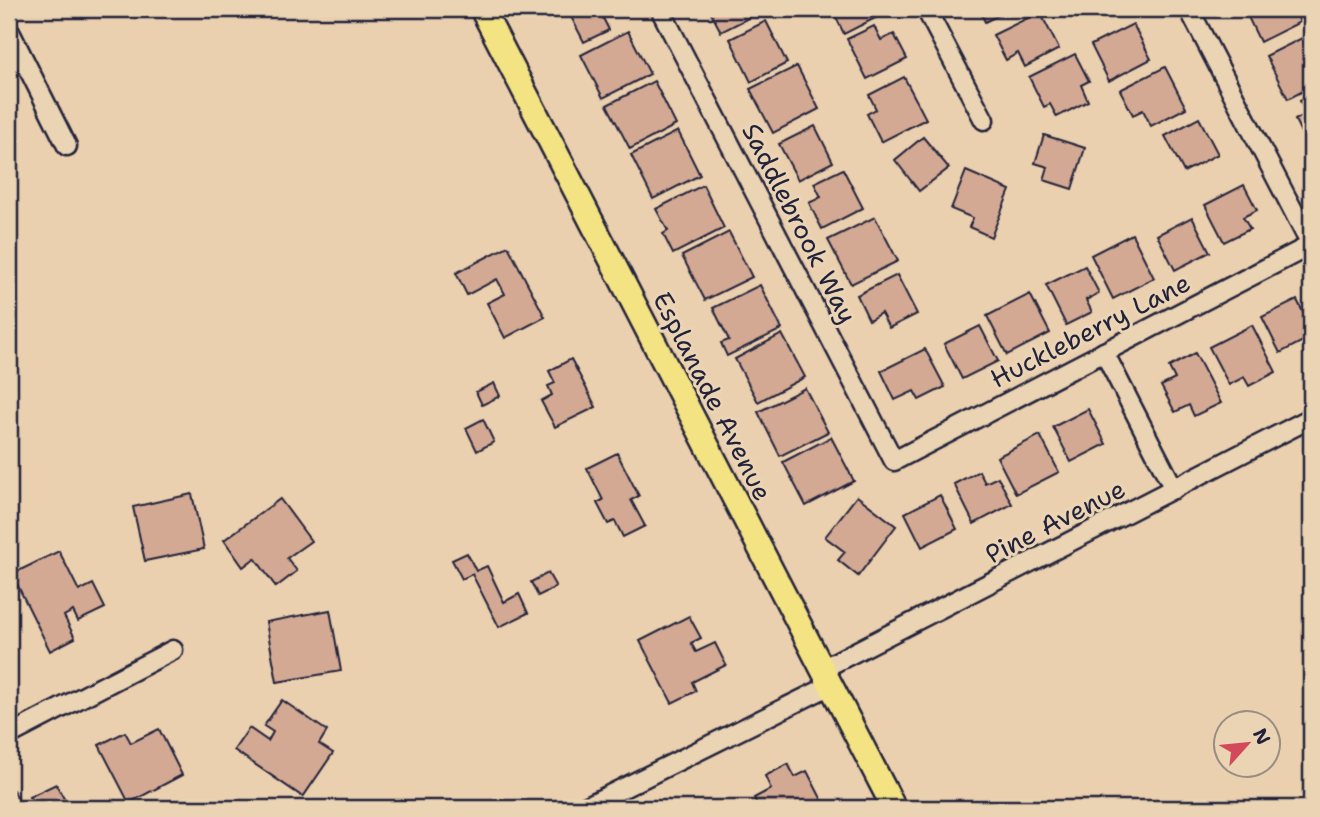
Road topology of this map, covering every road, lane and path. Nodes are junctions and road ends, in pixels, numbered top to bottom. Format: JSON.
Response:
{"nodes":[{"id":1,"x":482,"y":9,"type":"edge"},
{"id":2,"x":660,"y":9,"type":"edge"},
{"id":3,"x":926,"y":9,"type":"edge"},
{"id":4,"x":1189,"y":9,"type":"edge"},
{"id":5,"x":9,"y":30,"type":"edge"},
{"id":6,"x":984,"y":120,"type":"dead end"},
{"id":7,"x":67,"y":146,"type":"dead end"},
{"id":8,"x":1311,"y":245,"type":"edge"},
{"id":9,"x":1104,"y":352,"type":"junction"},
{"id":10,"x":1311,"y":418,"type":"edge"},
{"id":11,"x":894,"y":461,"type":"joint"},
{"id":12,"x":1174,"y":489,"type":"junction"},
{"id":13,"x":173,"y":650,"type":"dead end"},
{"id":14,"x":827,"y":677,"type":"junction"},
{"id":15,"x":9,"y":735,"type":"edge"},
{"id":16,"x":583,"y":808,"type":"edge"},
{"id":17,"x":894,"y":808,"type":"edge"}],
"edges":[{"from":1,"to":14,"type":"main road","name":"Esplanade Avenue"},
{"from":2,"to":11,"type":"street","name":"Saddlebrook Way"},
{"from":3,"to":6,"type":"street"},
{"from":4,"to":8,"type":"street"},
{"from":5,"to":7,"type":"street"},
{"from":8,"to":9,"type":"street","name":"Huckleberry Lane"},
{"from":9,"to":11,"type":"street","name":"Huckleberry Lane"},
{"from":9,"to":12,"type":"street"},
{"from":10,"to":12,"type":"street","name":"Pine Avenue"},
{"from":12,"to":14,"type":"street","name":"Pine Avenue"},
{"from":13,"to":15,"type":"street"},
{"from":14,"to":16,"type":"street","name":"Pine Avenue"},
{"from":14,"to":17,"type":"main road","name":"Esplanade Avenue"}]}
